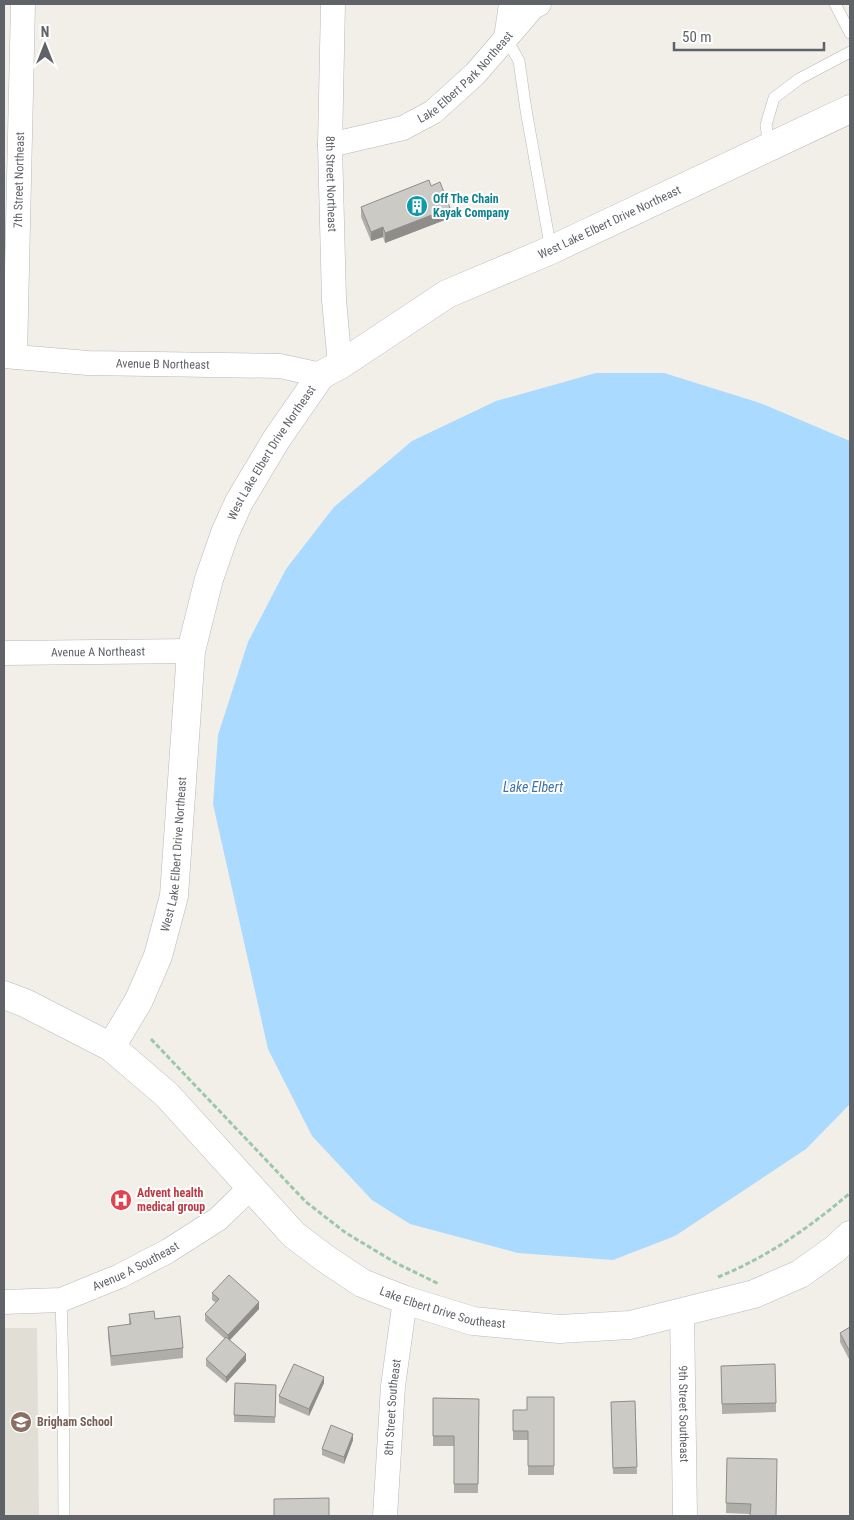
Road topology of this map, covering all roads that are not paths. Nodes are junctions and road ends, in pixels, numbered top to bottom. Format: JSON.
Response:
{"nodes":[{"id":1,"x":23,"y":4,"type":"edge"},
{"id":2,"x":333,"y":4,"type":"edge"},
{"id":3,"x":512,"y":4,"type":"edge"},
{"id":4,"x":539,"y":4,"type":"edge"},
{"id":5,"x":835,"y":4,"type":"edge"},
{"id":6,"x":850,"y":33,"type":"edge"},
{"id":7,"x":506,"y":38,"type":"junction"},
{"id":8,"x":850,"y":52,"type":"edge"},
{"id":9,"x":850,"y":109,"type":"edge"},
{"id":10,"x":330,"y":145,"type":"junction"},
{"id":11,"x":770,"y":148,"type":"junction"},
{"id":12,"x":551,"y":250,"type":"junction"},
{"id":13,"x":9,"y":356,"type":"edge"},
{"id":14,"x":331,"y":370,"type":"junction"},
{"id":15,"x":190,"y":651,"type":"junction"},
{"id":16,"x":4,"y":652,"type":"edge"},
{"id":17,"x":4,"y":995,"type":"edge"},
{"id":18,"x":111,"y":1047,"type":"junction"},
{"id":19,"x":250,"y":1188,"type":"junction"},
{"id":20,"x":850,"y":1235,"type":"edge"},
{"id":21,"x":60,"y":1300,"type":"junction"},
{"id":22,"x":405,"y":1300,"type":"junction"},
{"id":23,"x":4,"y":1302,"type":"edge"},
{"id":24,"x":682,"y":1313,"type":"junction"},
{"id":25,"x":64,"y":1516,"type":"edge"},
{"id":26,"x":385,"y":1516,"type":"edge"},
{"id":27,"x":685,"y":1516,"type":"edge"}],
"edges":[{"from":1,"to":13,"type":"street","name":"7th Street Northeast"},
{"from":2,"to":10,"type":"street","name":"8th Street Northeast"},
{"from":3,"to":7,"type":"street"},
{"from":4,"to":7,"type":"street"},
{"from":5,"to":6,"type":"lane"},
{"from":7,"to":10,"type":"street","name":"Lake Elbert Park Northeast"},
{"from":7,"to":12,"type":"lane","name":"Lake Elbert Park Northeast"},
{"from":8,"to":11,"type":"lane"},
{"from":9,"to":11,"type":"street","name":"West Lake Elbert Drive Northeast"},
{"from":10,"to":14,"type":"street","name":"8th Street Northeast"},
{"from":11,"to":12,"type":"street","name":"West Lake Elbert Drive Northeast"},
{"from":12,"to":14,"type":"street","name":"West Lake Elbert Drive Northeast"},
{"from":13,"to":14,"type":"street","name":"Avenue B Northeast"},
{"from":14,"to":15,"type":"street","name":"West Lake Elbert Drive Northeast"},
{"from":15,"to":16,"type":"street","name":"Avenue A Northeast"},
{"from":15,"to":18,"type":"street","name":"West Lake Elbert Drive Northeast"},
{"from":17,"to":18,"type":"street","name":"Lake Elbert Drive Southeast"},
{"from":18,"to":19,"type":"street","name":"Lake Elbert Drive Southeast"},
{"from":19,"to":21,"type":"street","name":"Avenue A Southeast"},
{"from":19,"to":22,"type":"street","name":"Lake Elbert Drive Southeast"},
{"from":20,"to":24,"type":"street","name":"Lake Elbert Drive Southeast"},
{"from":21,"to":23,"type":"street","name":"Avenue A Southeast"},
{"from":21,"to":25,"type":"lane"},
{"from":22,"to":24,"type":"street","name":"Lake Elbert Drive Southeast"},
{"from":22,"to":26,"type":"street","name":"8th Street Southeast"},
{"from":24,"to":27,"type":"street","name":"9th Street Southeast"}]}
